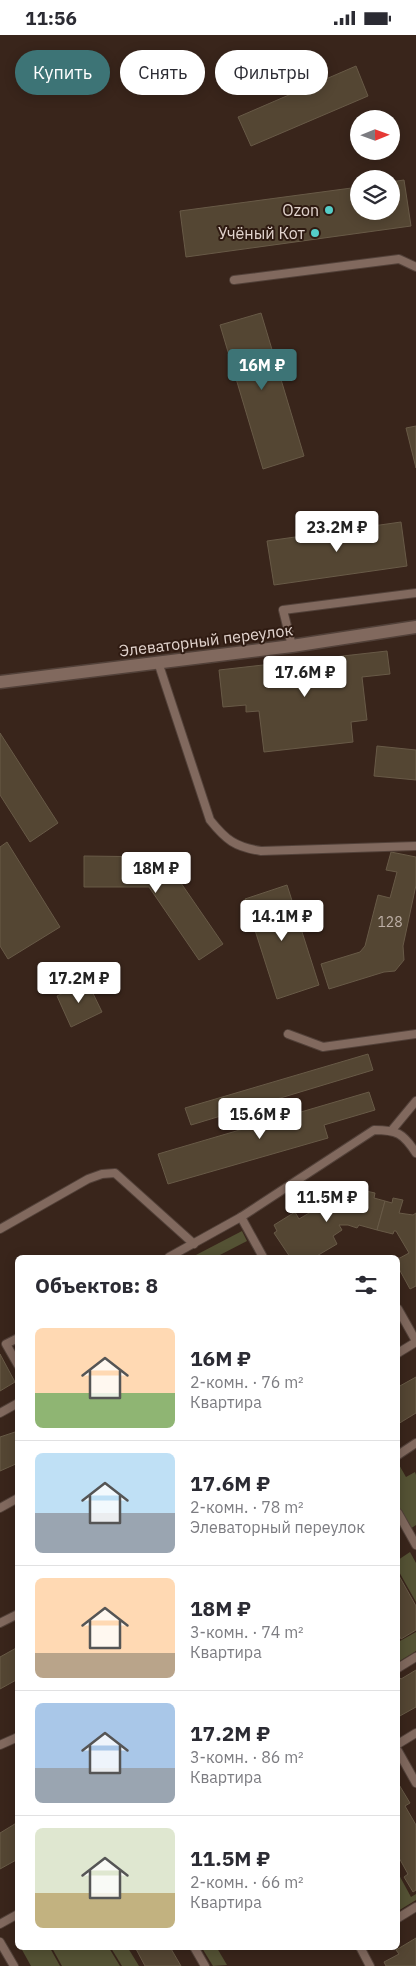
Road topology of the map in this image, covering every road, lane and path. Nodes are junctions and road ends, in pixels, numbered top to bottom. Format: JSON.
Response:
{"nodes":[{"id":1,"x":416,"y":267,"type":"edge"},
{"id":2,"x":234,"y":280,"type":"dead end"},
{"id":3,"x":416,"y":593,"type":"edge"},
{"id":4,"x":416,"y":627,"type":"edge"},
{"id":5,"x":292,"y":646,"type":"junction"},
{"id":6,"x":158,"y":662,"type":"junction"},
{"id":7,"x":0,"y":681,"type":"edge"},
{"id":8,"x":416,"y":846,"type":"edge"},
{"id":9,"x":288,"y":1034,"type":"dead end"},
{"id":10,"x":416,"y":1034,"type":"edge"},
{"id":11,"x":416,"y":1101,"type":"edge"},
{"id":12,"x":392,"y":1130,"type":"junction"},
{"id":13,"x":416,"y":1153,"type":"edge"},
{"id":14,"x":241,"y":1217,"type":"junction"},
{"id":15,"x":0,"y":1229,"type":"edge"},
{"id":16,"x":194,"y":1244,"type":"junction"},
{"id":17,"x":174,"y":1255,"type":"edge"},
{"id":18,"x":262,"y":1255,"type":"edge"},
{"id":19,"x":400,"y":1313,"type":"edge"},
{"id":20,"x":15,"y":1340,"type":"edge"},
{"id":21,"x":416,"y":1341,"type":"edge"},
{"id":22,"x":400,"y":1352,"type":"edge"},
{"id":23,"x":15,"y":1360,"type":"edge"},
{"id":24,"x":15,"y":1405,"type":"edge"},
{"id":25,"x":0,"y":1413,"type":"edge"},
{"id":26,"x":416,"y":1443,"type":"edge"},
{"id":27,"x":400,"y":1454,"type":"edge"},
{"id":28,"x":15,"y":1500,"type":"edge"},
{"id":29,"x":0,"y":1508,"type":"edge"},
{"id":30,"x":400,"y":1517,"type":"edge"},
{"id":31,"x":416,"y":1545,"type":"edge"},
{"id":32,"x":15,"y":1616,"type":"edge"},
{"id":33,"x":0,"y":1623,"type":"edge"},
{"id":34,"x":416,"y":1657,"type":"edge"},
{"id":35,"x":400,"y":1667,"type":"edge"},
{"id":36,"x":416,"y":1733,"type":"edge"},
{"id":37,"x":15,"y":1738,"type":"edge"},
{"id":38,"x":400,"y":1743,"type":"edge"},
{"id":39,"x":0,"y":1745,"type":"edge"},
{"id":40,"x":400,"y":1755,"type":"edge"},
{"id":41,"x":416,"y":1783,"type":"edge"},
{"id":42,"x":416,"y":1907,"type":"edge"},
{"id":43,"x":15,"y":1916,"type":"edge"},
{"id":44,"x":400,"y":1917,"type":"edge"},
{"id":45,"x":0,"y":1924,"type":"edge"},
{"id":46,"x":0,"y":1942,"type":"edge"},
{"id":47,"x":196,"y":1950,"type":"edge"},
{"id":48,"x":362,"y":1950,"type":"edge"},
{"id":49,"x":14,"y":1966,"type":"edge"},
{"id":50,"x":205,"y":1966,"type":"edge"},
{"id":51,"x":370,"y":1966,"type":"edge"}],
"edges":[{"from":1,"to":2,"type":"lane"},
{"from":3,"to":5,"type":"lane"},
{"from":4,"to":5,"type":"street","name":"Элеваторный переулок"},
{"from":5,"to":6,"type":"street","name":"Элеваторный переулок"},
{"from":6,"to":7,"type":"street","name":"Элеваторный переулок"},
{"from":6,"to":8,"type":"lane"},
{"from":9,"to":10,"type":"lane"},
{"from":11,"to":12,"type":"lane"},
{"from":12,"to":13,"type":"lane"},
{"from":12,"to":14,"type":"lane"},
{"from":14,"to":16,"type":"lane"},
{"from":14,"to":18,"type":"lane"},
{"from":15,"to":16,"type":"lane"},
{"from":16,"to":17,"type":"lane"},
{"from":19,"to":21,"type":"lane"},
{"from":20,"to":23,"type":"lane"},
{"from":21,"to":22,"type":"lane"},
{"from":24,"to":25,"type":"lane"},
{"from":26,"to":27,"type":"lane"},
{"from":28,"to":29,"type":"lane"},
{"from":30,"to":31,"type":"lane"},
{"from":32,"to":33,"type":"lane"},
{"from":34,"to":35,"type":"lane"},
{"from":36,"to":38,"type":"lane"},
{"from":37,"to":39,"type":"lane"},
{"from":40,"to":41,"type":"lane"},
{"from":42,"to":44,"type":"lane"},
{"from":43,"to":45,"type":"lane"},
{"from":46,"to":49,"type":"lane"},
{"from":47,"to":50,"type":"lane"},
{"from":48,"to":51,"type":"lane"}]}
